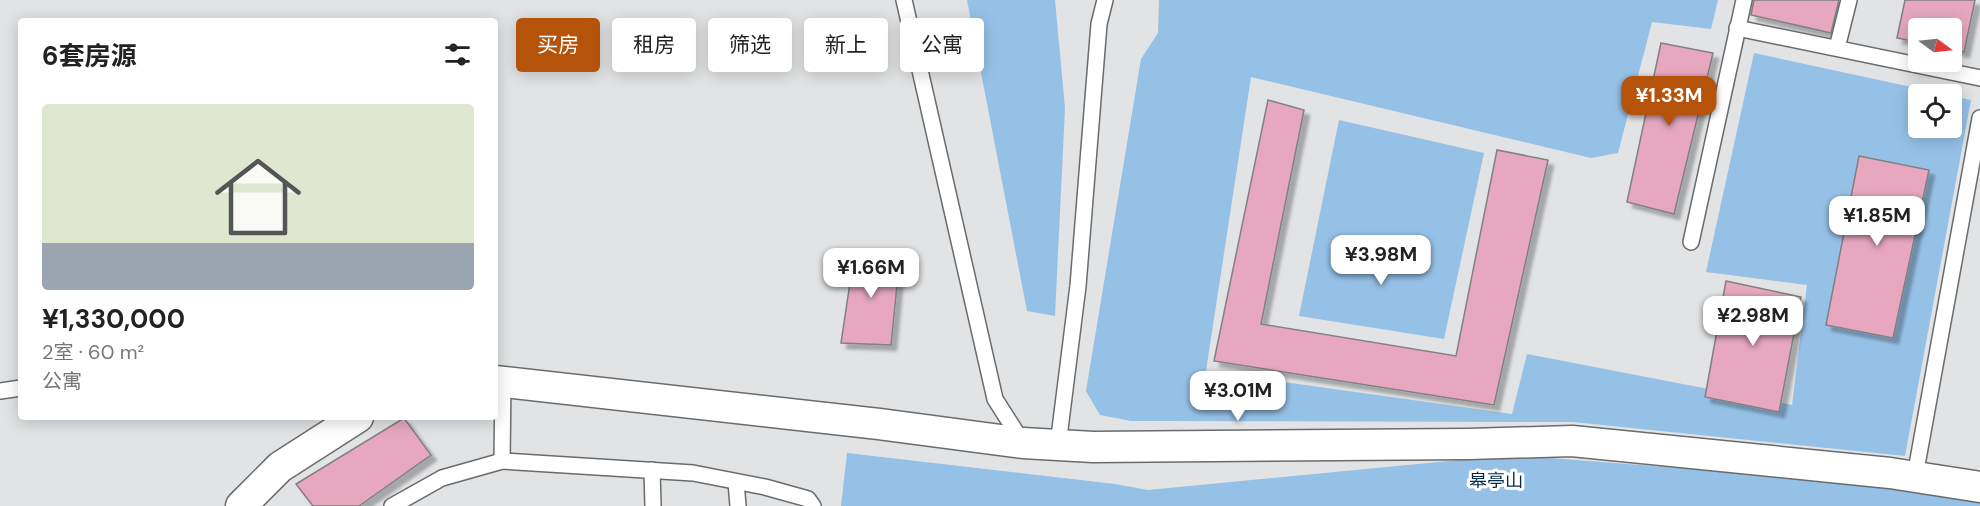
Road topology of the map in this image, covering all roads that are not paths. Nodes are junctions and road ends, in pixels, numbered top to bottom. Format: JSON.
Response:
{"nodes":[{"id":1,"x":904,"y":0,"type":"edge"},
{"id":2,"x":1105,"y":0,"type":"edge"},
{"id":3,"x":1744,"y":0,"type":"edge"},
{"id":4,"x":1849,"y":0,"type":"edge"},
{"id":5,"x":1737,"y":28,"type":"junction"},
{"id":6,"x":1837,"y":48,"type":"junction"},
{"id":7,"x":1980,"y":78,"type":"edge"},
{"id":8,"x":1980,"y":118,"type":"edge"},
{"id":9,"x":1691,"y":242,"type":"dead end"},
{"id":10,"x":499,"y":381,"type":"edge"},
{"id":11,"x":18,"y":388,"type":"edge"},
{"id":12,"x":0,"y":391,"type":"edge"},
{"id":13,"x":353,"y":420,"type":"edge"},
{"id":14,"x":1023,"y":443,"type":"junction"},
{"id":15,"x":1058,"y":445,"type":"junction"},
{"id":16,"x":502,"y":461,"type":"junction"},
{"id":17,"x":652,"y":470,"type":"junction"},
{"id":18,"x":1915,"y":476,"type":"junction"},
{"id":19,"x":736,"y":482,"type":"junction"},
{"id":20,"x":1980,"y":487,"type":"edge"},
{"id":21,"x":241,"y":506,"type":"edge"},
{"id":22,"x":392,"y":506,"type":"edge"},
{"id":23,"x":654,"y":506,"type":"edge"},
{"id":24,"x":738,"y":506,"type":"edge"},
{"id":25,"x":813,"y":506,"type":"edge"}],
"edges":[{"from":1,"to":14,"type":"lane"},
{"from":2,"to":15,"type":"lane"},
{"from":3,"to":5,"type":"lane"},
{"from":4,"to":6,"type":"lane"},
{"from":5,"to":6,"type":"lane"},
{"from":5,"to":9,"type":"lane"},
{"from":6,"to":7,"type":"lane"},
{"from":8,"to":18,"type":"lane"},
{"from":10,"to":14,"type":"street"},
{"from":10,"to":16,"type":"lane"},
{"from":11,"to":12,"type":"lane"},
{"from":13,"to":21,"type":"street"},
{"from":14,"to":15,"type":"street"},
{"from":15,"to":18,"type":"street"},
{"from":16,"to":17,"type":"lane"},
{"from":16,"to":22,"type":"lane"},
{"from":17,"to":19,"type":"lane"},
{"from":17,"to":23,"type":"lane"},
{"from":18,"to":20,"type":"street"},
{"from":19,"to":24,"type":"lane"},
{"from":19,"to":25,"type":"lane"}]}
